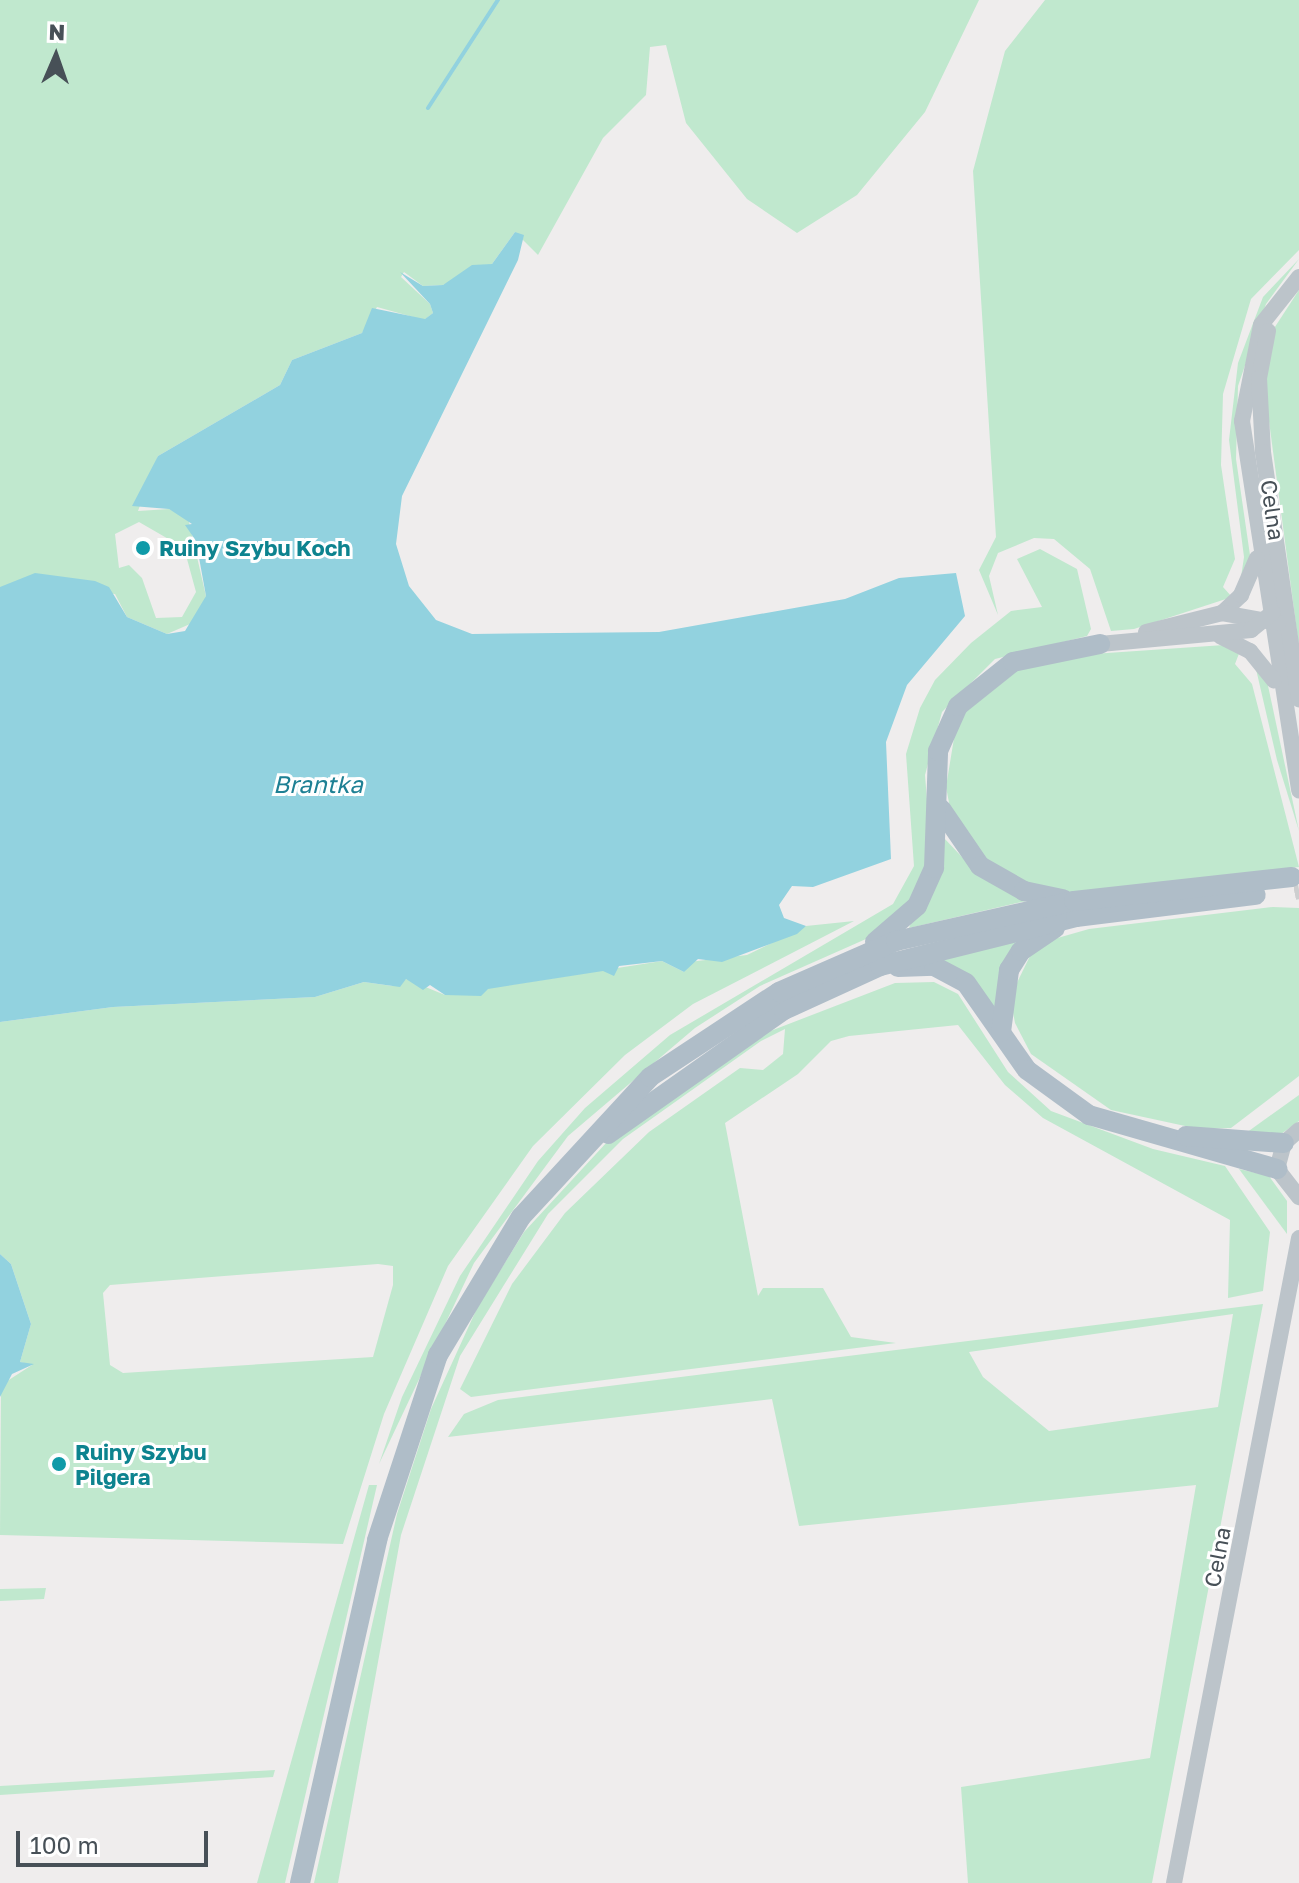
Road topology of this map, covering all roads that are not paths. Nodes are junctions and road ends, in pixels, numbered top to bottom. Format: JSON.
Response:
{"nodes":[{"id":1,"x":1299,"y":277,"type":"edge"},
{"id":2,"x":1287,"y":290,"type":"junction"},
{"id":3,"x":1257,"y":552,"type":"junction"},
{"id":4,"x":1281,"y":576,"type":"junction"},
{"id":5,"x":1222,"y":613,"type":"junction"},
{"id":6,"x":1270,"y":617,"type":"junction"},
{"id":7,"x":1220,"y":636,"type":"junction"},
{"id":8,"x":1106,"y":643,"type":"junction"},
{"id":9,"x":1292,"y":649,"type":"junction"},
{"id":10,"x":1277,"y":686,"type":"junction"},
{"id":11,"x":1299,"y":699,"type":"edge"},
{"id":12,"x":1299,"y":791,"type":"edge"},
{"id":13,"x":939,"y":806,"type":"junction"},
{"id":14,"x":1293,"y":884,"type":"dead end"},
{"id":15,"x":1075,"y":909,"type":"junction"},
{"id":16,"x":856,"y":965,"type":"junction"},
{"id":17,"x":1001,"y":1032,"type":"junction"},
{"id":18,"x":1162,"y":1136,"type":"junction"},
{"id":19,"x":1291,"y":1137,"type":"edge"},
{"id":20,"x":1277,"y":1169,"type":"junction"},
{"id":21,"x":1299,"y":1197,"type":"edge"},
{"id":22,"x":1299,"y":1238,"type":"edge"},
{"id":23,"x":300,"y":1883,"type":"edge"},
{"id":24,"x":1174,"y":1883,"type":"edge"}],
"edges":[{"from":1,"to":2,"type":"street","name":"Celna"},
{"from":2,"to":3,"type":"street","name":"Celna"},
{"from":2,"to":4,"type":"street","name":"Celna"},
{"from":3,"to":5,"type":"street"},
{"from":3,"to":6,"type":"street","name":"Celna"},
{"from":4,"to":6,"type":"street"},
{"from":4,"to":9,"type":"street","name":"Celna"},
{"from":5,"to":6,"type":"street"},
{"from":5,"to":8,"type":"street"},
{"from":6,"to":7,"type":"street"},
{"from":6,"to":9,"type":"street"},
{"from":6,"to":10,"type":"street","name":"Celna"},
{"from":7,"to":8,"type":"street"},
{"from":7,"to":10,"type":"street"},
{"from":8,"to":13,"type":"main road"},
{"from":9,"to":11,"type":"street","name":"Celna"},
{"from":10,"to":12,"type":"street","name":"Celna"},
{"from":13,"to":15,"type":"main road"},
{"from":13,"to":16,"type":"main road"},
{"from":14,"to":15,"type":"main road"},
{"from":15,"to":16,"type":"main road"},
{"from":15,"to":17,"type":"main road"},
{"from":16,"to":17,"type":"main road"},
{"from":16,"to":23,"type":"main road"},
{"from":17,"to":18,"type":"main road"},
{"from":18,"to":19,"type":"main road"},
{"from":18,"to":20,"type":"main road"},
{"from":19,"to":20,"type":"street"},
{"from":20,"to":21,"type":"street"},
{"from":22,"to":24,"type":"street","name":"Celna"}]}
